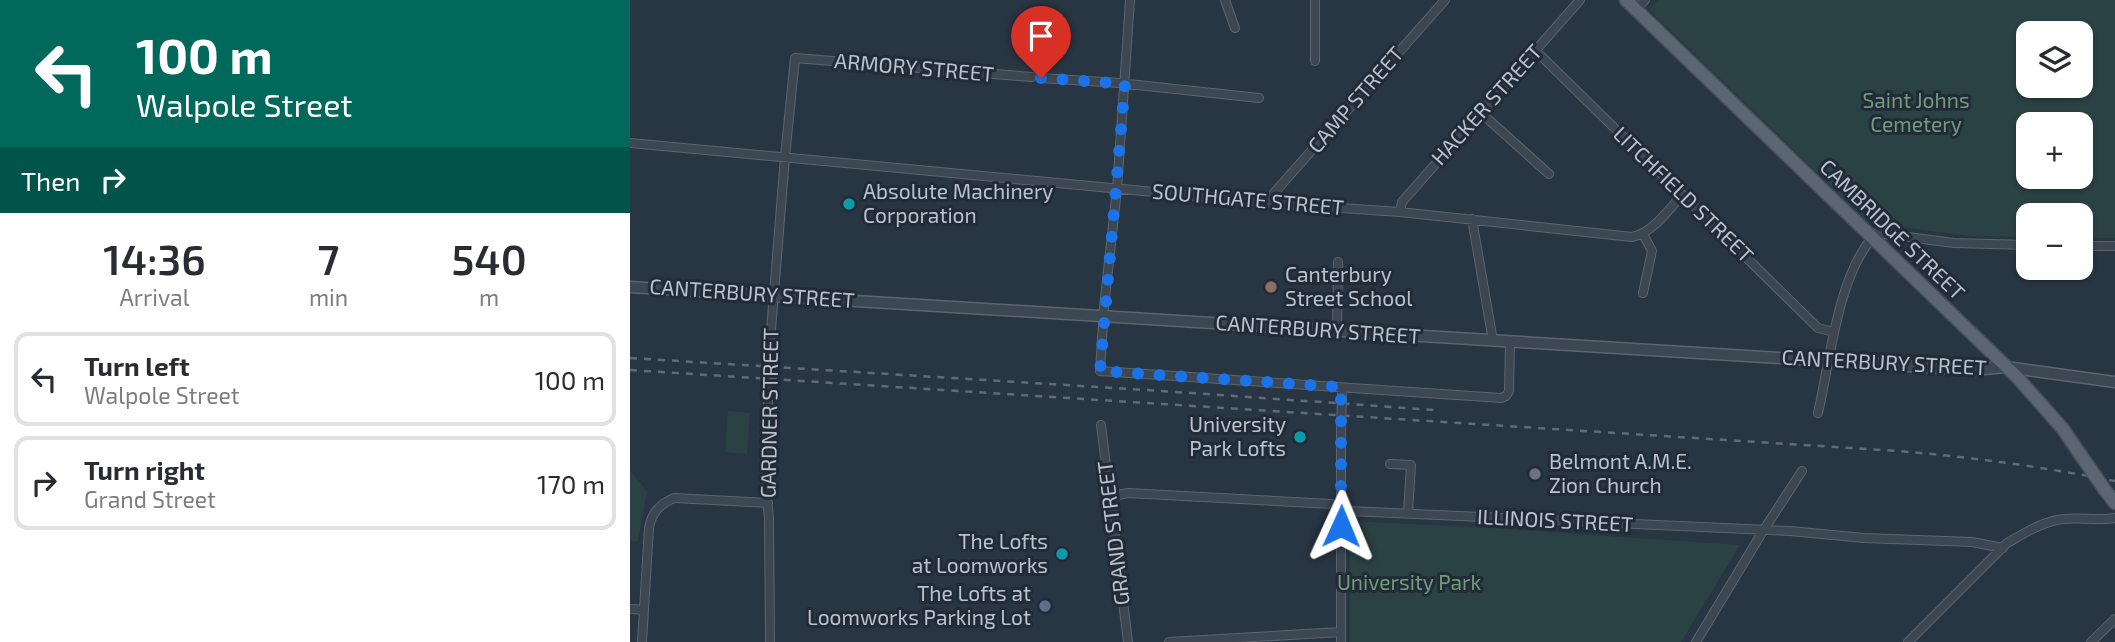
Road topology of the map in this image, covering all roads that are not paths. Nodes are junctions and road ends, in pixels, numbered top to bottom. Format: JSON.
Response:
{"nodes":[{"id":1,"x":1130,"y":0,"type":"edge"},
{"id":2,"x":1225,"y":0,"type":"edge"},
{"id":3,"x":1315,"y":0,"type":"edge"},
{"id":4,"x":1445,"y":0,"type":"edge"},
{"id":5,"x":1580,"y":0,"type":"edge"},
{"id":6,"x":1626,"y":0,"type":"edge"},
{"id":7,"x":1641,"y":5,"type":"edge"},
{"id":8,"x":1234,"y":28,"type":"dead end"},
{"id":9,"x":1536,"y":51,"type":"junction"},
{"id":10,"x":795,"y":58,"type":"joint"},
{"id":11,"x":1315,"y":61,"type":"dead end"},
{"id":12,"x":1125,"y":84,"type":"junction"},
{"id":13,"x":1259,"y":98,"type":"dead end"},
{"id":14,"x":1480,"y":112,"type":"junction"},
{"id":15,"x":630,"y":143,"type":"edge"},
{"id":16,"x":785,"y":157,"type":"junction"},
{"id":17,"x":1549,"y":174,"type":"dead end"},
{"id":18,"x":1117,"y":189,"type":"junction"},
{"id":19,"x":1682,"y":195,"type":"junction"},
{"id":20,"x":1271,"y":203,"type":"junction"},
{"id":21,"x":1400,"y":212,"type":"junction"},
{"id":22,"x":1472,"y":219,"type":"junction"},
{"id":23,"x":1643,"y":234,"type":"junction"},
{"id":24,"x":1871,"y":238,"type":"junction"},
{"id":25,"x":2016,"y":245,"type":"edge"},
{"id":26,"x":2093,"y":246,"type":"edge"},
{"id":27,"x":2115,"y":246,"type":"edge"},
{"id":28,"x":1338,"y":262,"type":"dead end"},
{"id":29,"x":630,"y":287,"type":"edge"},
{"id":30,"x":1643,"y":293,"type":"dead end"},
{"id":31,"x":774,"y":296,"type":"junction"},
{"id":32,"x":1104,"y":316,"type":"junction"},
{"id":33,"x":1834,"y":331,"type":"junction"},
{"id":34,"x":1337,"y":332,"type":"junction"},
{"id":35,"x":1493,"y":341,"type":"junction"},
{"id":36,"x":1510,"y":342,"type":"junction"},
{"id":37,"x":1828,"y":361,"type":"junction"},
{"id":38,"x":2006,"y":367,"type":"junction"},
{"id":39,"x":2115,"y":382,"type":"edge"},
{"id":40,"x":1342,"y":390,"type":"junction"},
{"id":41,"x":1818,"y":414,"type":"dead end"},
{"id":42,"x":1101,"y":425,"type":"dead end"},
{"id":43,"x":1390,"y":464,"type":"dead end"},
{"id":44,"x":1802,"y":471,"type":"dead end"},
{"id":45,"x":1110,"y":501,"type":"junction"},
{"id":46,"x":768,"y":503,"type":"junction"},
{"id":47,"x":2115,"y":503,"type":"edge"},
{"id":48,"x":1341,"y":508,"type":"junction"},
{"id":49,"x":1408,"y":513,"type":"junction"},
{"id":50,"x":2115,"y":518,"type":"edge"},
{"id":51,"x":1763,"y":531,"type":"junction"},
{"id":52,"x":2003,"y":548,"type":"junction"},
{"id":53,"x":630,"y":609,"type":"edge"},
{"id":54,"x":644,"y":610,"type":"junction"},
{"id":55,"x":2115,"y":619,"type":"edge"},
{"id":56,"x":1341,"y":632,"type":"junction"},
{"id":57,"x":642,"y":642,"type":"edge"},
{"id":58,"x":770,"y":642,"type":"edge"},
{"id":59,"x":1128,"y":642,"type":"edge"},
{"id":60,"x":1169,"y":642,"type":"edge"},
{"id":61,"x":1341,"y":642,"type":"edge"},
{"id":62,"x":1696,"y":642,"type":"edge"},
{"id":63,"x":1908,"y":642,"type":"edge"},
{"id":64,"x":2091,"y":642,"type":"edge"}],
"edges":[{"from":1,"to":12,"type":"street"},
{"from":2,"to":8,"type":"street"},
{"from":3,"to":11,"type":"street"},
{"from":4,"to":20,"type":"street","name":"CAMP STREET"},
{"from":5,"to":9,"type":"street","name":"HACKER STREET"},
{"from":6,"to":7,"type":"main road","name":"CAMBRIDGE STREET"},
{"from":7,"to":24,"type":"main road","name":"CAMBRIDGE STREET"},
{"from":9,"to":14,"type":"street","name":"HACKER STREET"},
{"from":9,"to":19,"type":"street","name":"LITCHFIELD STREET"},
{"from":10,"to":12,"type":"street","name":"ARMORY STREET"},
{"from":10,"to":16,"type":"street","name":"GARDNER STREET"},
{"from":12,"to":13,"type":"street","name":"ARMORY STREET"},
{"from":12,"to":18,"type":"street"},
{"from":14,"to":17,"type":"street"},
{"from":14,"to":21,"type":"street","name":"HACKER STREET"},
{"from":15,"to":16,"type":"street","name":"SOUTHGATE STREET"},
{"from":16,"to":18,"type":"street","name":"SOUTHGATE STREET"},
{"from":16,"to":31,"type":"street","name":"GARDNER STREET"},
{"from":18,"to":20,"type":"street","name":"SOUTHGATE STREET"},
{"from":18,"to":32,"type":"street"},
{"from":19,"to":23,"type":"street"},
{"from":19,"to":33,"type":"street","name":"LITCHFIELD STREET"},
{"from":20,"to":21,"type":"street","name":"SOUTHGATE STREET"},
{"from":21,"to":22,"type":"street","name":"SOUTHGATE STREET"},
{"from":22,"to":23,"type":"street","name":"SOUTHGATE STREET"},
{"from":22,"to":35,"type":"street"},
{"from":23,"to":30,"type":"street"},
{"from":24,"to":25,"type":"street"},
{"from":24,"to":33,"type":"street"},
{"from":24,"to":38,"type":"main road","name":"CAMBRIDGE STREET"},
{"from":26,"to":27,"type":"street"},
{"from":28,"to":34,"type":"street"},
{"from":29,"to":31,"type":"street","name":"CANTERBURY STREET"},
{"from":31,"to":32,"type":"street","name":"CANTERBURY STREET"},
{"from":31,"to":46,"type":"street","name":"GARDNER STREET"},
{"from":32,"to":34,"type":"street","name":"CANTERBURY STREET"},
{"from":32,"to":40,"type":"street"},
{"from":33,"to":37,"type":"street"},
{"from":34,"to":35,"type":"street","name":"CANTERBURY STREET"},
{"from":35,"to":36,"type":"street","name":"CANTERBURY STREET"},
{"from":36,"to":37,"type":"street","name":"CANTERBURY STREET"},
{"from":36,"to":40,"type":"street"},
{"from":37,"to":38,"type":"street","name":"CANTERBURY STREET"},
{"from":37,"to":41,"type":"street"},
{"from":38,"to":39,"type":"street","name":"CANTERBURY STREET"},
{"from":38,"to":47,"type":"main road","name":"CAMBRIDGE STREET","bridge":true},
{"from":40,"to":48,"type":"street","bridge":true},
{"from":42,"to":45,"type":"street","name":"GRAND STREET"},
{"from":43,"to":49,"type":"street"},
{"from":44,"to":51,"type":"street"},
{"from":45,"to":48,"type":"street","name":"ILLINOIS STREET"},
{"from":45,"to":59,"type":"street","name":"GRAND STREET"},
{"from":46,"to":54,"type":"street"},
{"from":46,"to":58,"type":"street","name":"GARDNER STREET"},
{"from":48,"to":49,"type":"street","name":"ILLINOIS STREET"},
{"from":48,"to":56,"type":"street"},
{"from":49,"to":51,"type":"street","name":"ILLINOIS STREET"},
{"from":50,"to":52,"type":"street"},
{"from":51,"to":52,"type":"street","name":"ILLINOIS STREET"},
{"from":51,"to":62,"type":"street"},
{"from":52,"to":63,"type":"street"},
{"from":53,"to":54,"type":"street"},
{"from":54,"to":57,"type":"street"},
{"from":55,"to":64,"type":"street"},
{"from":56,"to":60,"type":"street"},
{"from":56,"to":61,"type":"street"}]}
